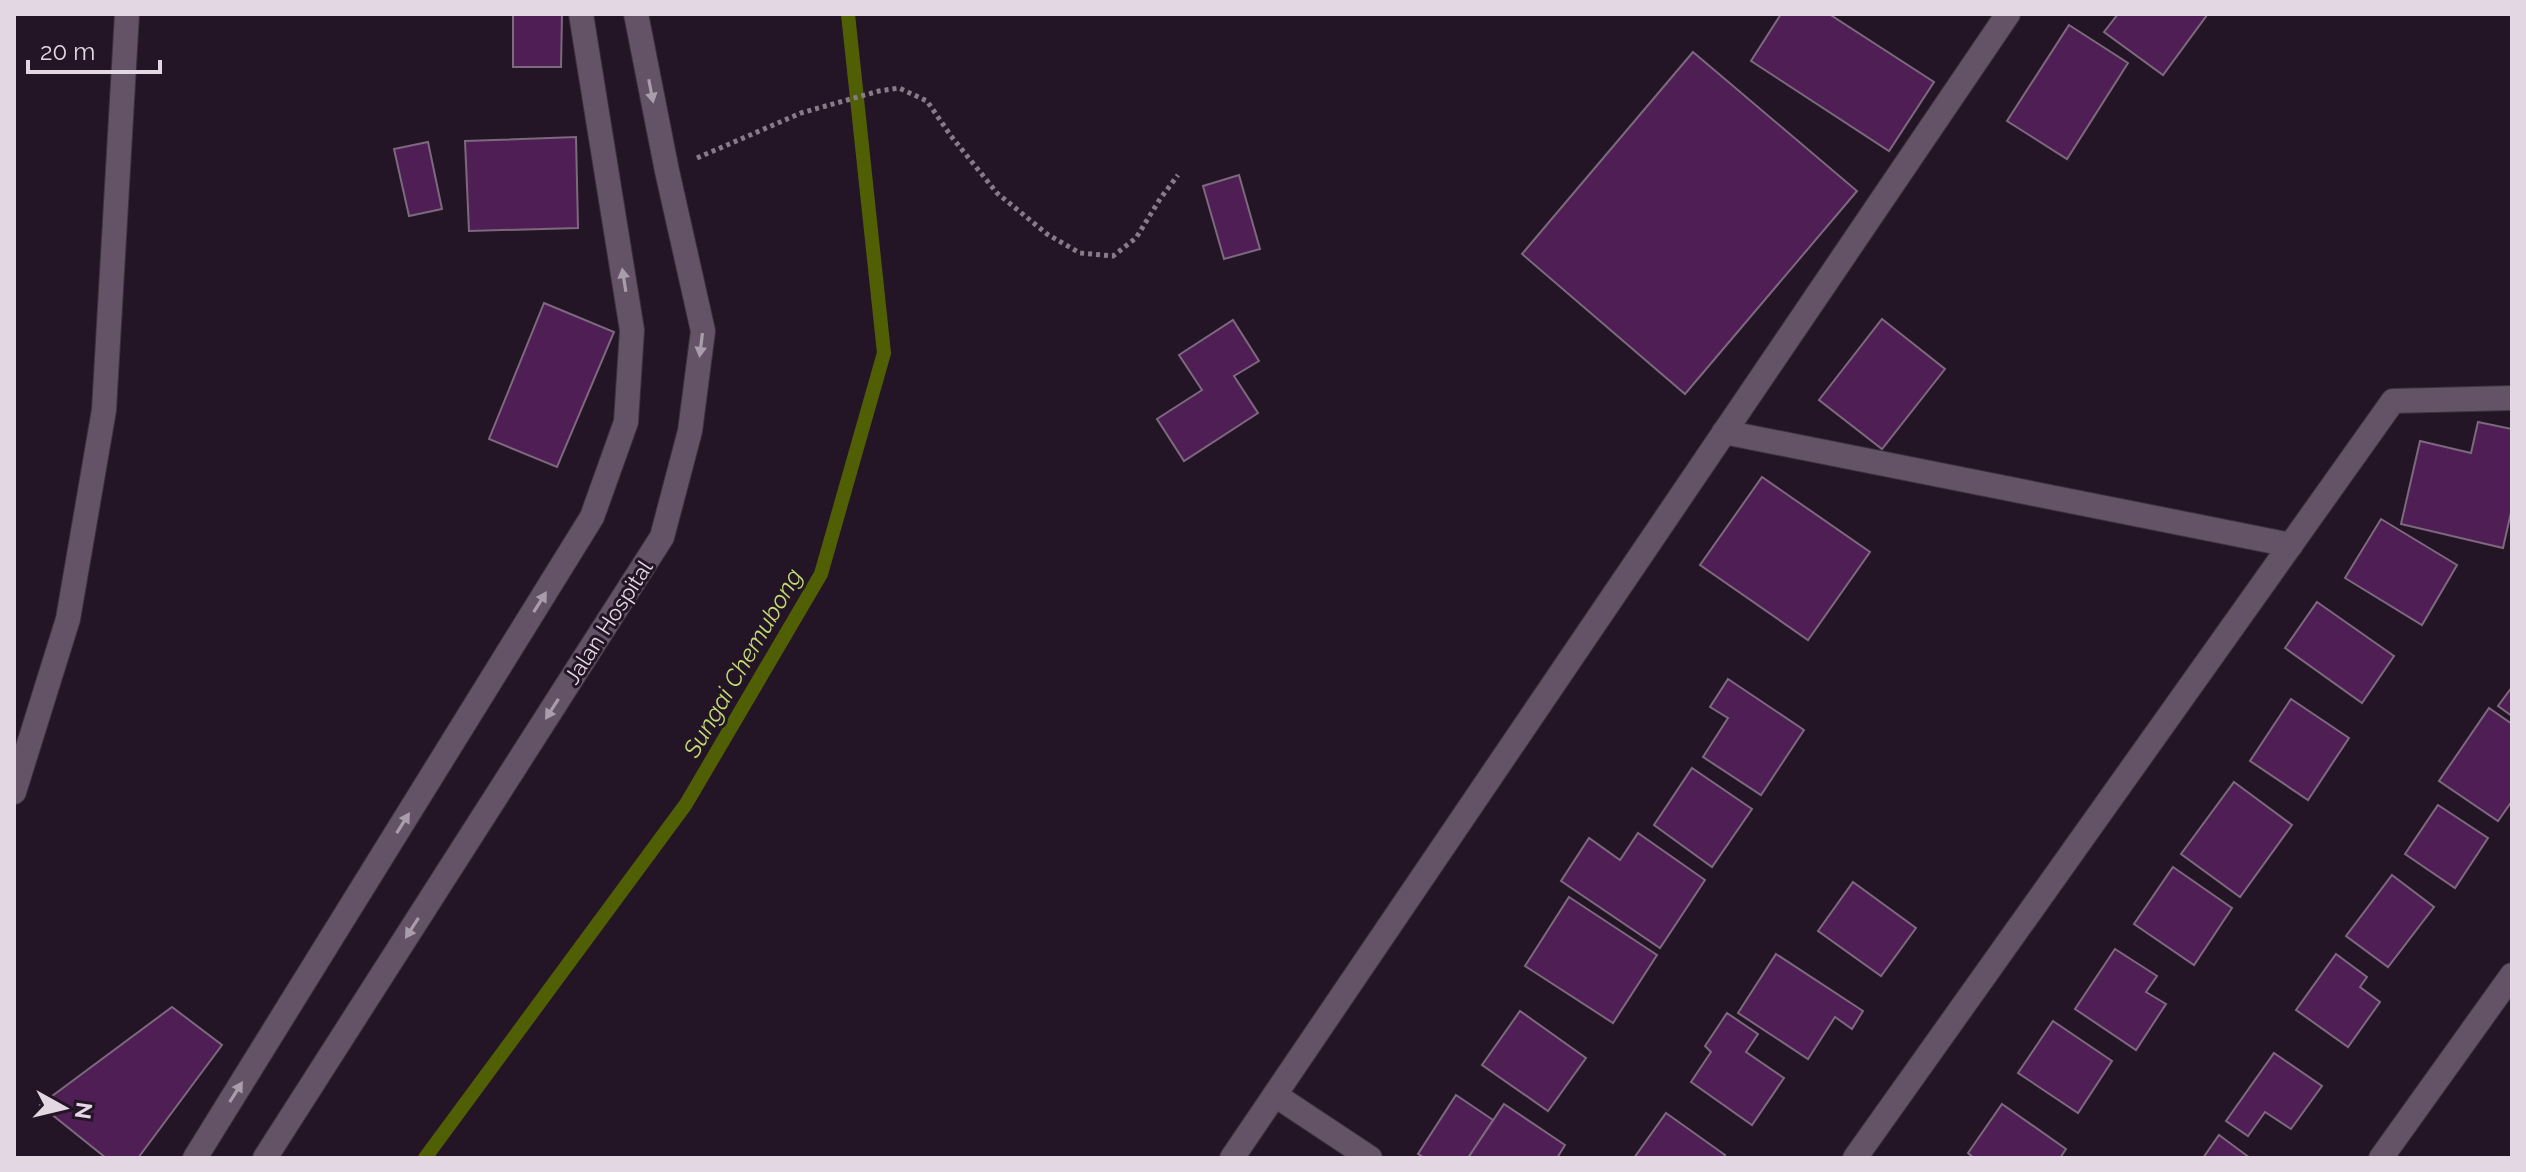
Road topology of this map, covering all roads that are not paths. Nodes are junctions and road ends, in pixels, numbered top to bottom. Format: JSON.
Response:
{"nodes":[{"id":1,"x":127,"y":14,"type":"edge"},
{"id":2,"x":581,"y":14,"type":"edge"},
{"id":3,"x":636,"y":14,"type":"edge"},
{"id":4,"x":2008,"y":14,"type":"edge"},
{"id":5,"x":2512,"y":398,"type":"edge"},
{"id":6,"x":1724,"y":432,"type":"junction"},
{"id":7,"x":2291,"y":545,"type":"junction"},
{"id":8,"x":14,"y":792,"type":"edge"},
{"id":9,"x":2512,"y":975,"type":"edge"},
{"id":10,"x":1275,"y":1095,"type":"junction"},
{"id":11,"x":195,"y":1158,"type":"edge"},
{"id":12,"x":265,"y":1158,"type":"edge"},
{"id":13,"x":1232,"y":1158,"type":"edge"},
{"id":14,"x":1370,"y":1158,"type":"edge"},
{"id":15,"x":1855,"y":1158,"type":"edge"},
{"id":16,"x":2381,"y":1158,"type":"edge"}],
"edges":[{"from":1,"to":8,"type":"street"},
{"from":11,"to":2,"type":"street","one_way":true},
{"from":3,"to":12,"type":"street","name":"Jalan Hospital","one_way":true},
{"from":4,"to":6,"type":"street"},
{"from":5,"to":7,"type":"street"},
{"from":6,"to":7,"type":"street"},
{"from":6,"to":10,"type":"street"},
{"from":7,"to":15,"type":"street"},
{"from":9,"to":16,"type":"street"},
{"from":10,"to":13,"type":"street"},
{"from":10,"to":14,"type":"street"}]}
